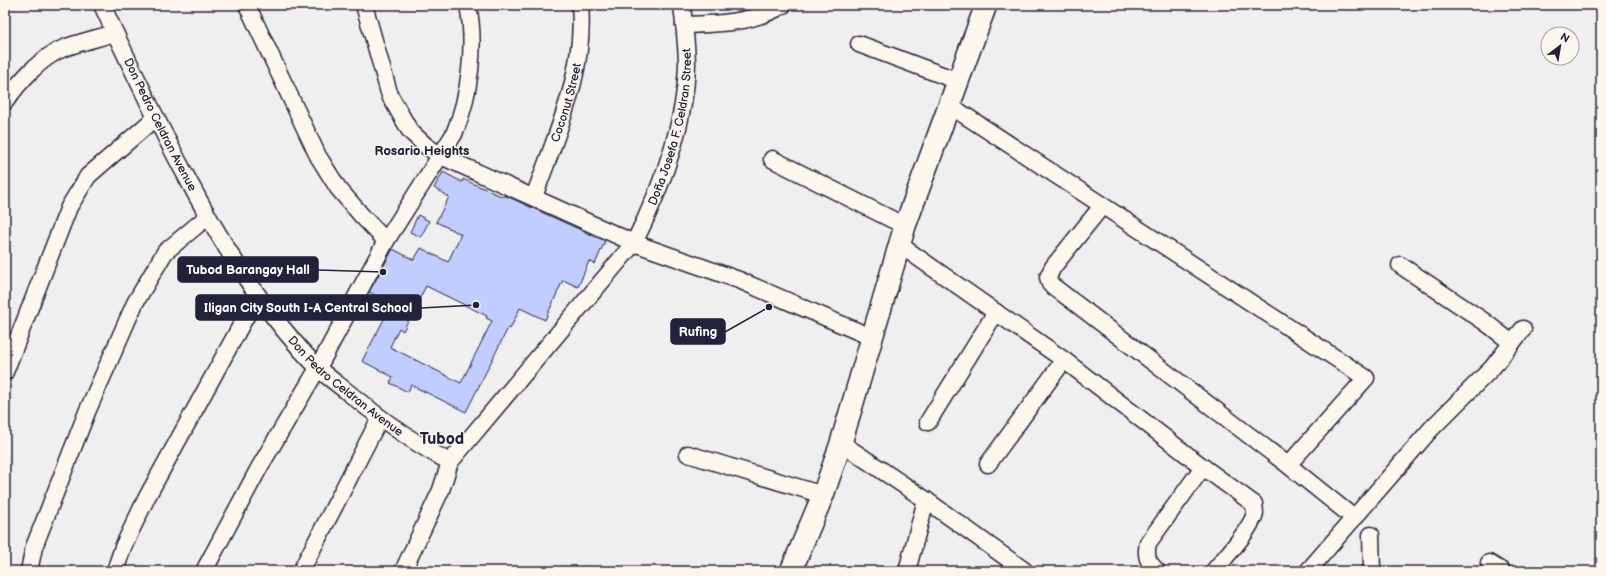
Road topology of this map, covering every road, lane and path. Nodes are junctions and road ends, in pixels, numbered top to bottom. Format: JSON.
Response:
{"nodes":[{"id":1,"x":102,"y":5,"type":"edge"},
{"id":2,"x":247,"y":5,"type":"edge"},
{"id":3,"x":364,"y":5,"type":"edge"},
{"id":4,"x":468,"y":5,"type":"edge"},
{"id":5,"x":580,"y":5,"type":"edge"},
{"id":6,"x":682,"y":5,"type":"edge"},
{"id":7,"x":783,"y":5,"type":"edge"},
{"id":8,"x":986,"y":5,"type":"edge"},
{"id":9,"x":684,"y":25,"type":"junction"},
{"id":10,"x":115,"y":33,"type":"junction"},
{"id":11,"x":859,"y":44,"type":"dead end"},
{"id":12,"x":958,"y":81,"type":"junction"},
{"id":13,"x":5,"y":102,"type":"edge"},
{"id":14,"x":949,"y":105,"type":"junction"},
{"id":15,"x":155,"y":118,"type":"junction"},
{"id":16,"x":441,"y":156,"type":"junction"},
{"id":17,"x":772,"y":159,"type":"dead end"},
{"id":18,"x":534,"y":197,"type":"junction"},
{"id":19,"x":1102,"y":206,"type":"junction"},
{"id":20,"x":208,"y":216,"type":"junction"},
{"id":21,"x":903,"y":235,"type":"junction"},
{"id":22,"x":386,"y":241,"type":"junction"},
{"id":23,"x":634,"y":243,"type":"junction"},
{"id":24,"x":1400,"y":265,"type":"dead end"},
{"id":25,"x":257,"y":296,"type":"junction"},
{"id":26,"x":996,"y":312,"type":"junction"},
{"id":27,"x":1523,"y":329,"type":"dead end"},
{"id":28,"x":873,"y":338,"type":"junction"},
{"id":29,"x":1512,"y":343,"type":"junction"},
{"id":30,"x":1064,"y":360,"type":"junction"},
{"id":31,"x":318,"y":368,"type":"junction"},
{"id":32,"x":5,"y":372,"type":"edge"},
{"id":33,"x":380,"y":418,"type":"junction"},
{"id":34,"x":928,"y":422,"type":"dead end"},
{"id":35,"x":841,"y":443,"type":"junction"},
{"id":36,"x":688,"y":454,"type":"dead end"},
{"id":37,"x":450,"y":462,"type":"junction"},
{"id":38,"x":988,"y":464,"type":"dead end"},
{"id":39,"x":1288,"y":465,"type":"junction"},
{"id":40,"x":1203,"y":467,"type":"junction"},
{"id":41,"x":823,"y":495,"type":"junction"},
{"id":42,"x":926,"y":500,"type":"junction"},
{"id":43,"x":1354,"y":518,"type":"junction"},
{"id":44,"x":1370,"y":535,"type":"dead end"},
{"id":45,"x":1007,"y":565,"type":"edge"},
{"id":46,"x":29,"y":571,"type":"edge"},
{"id":47,"x":115,"y":571,"type":"edge"},
{"id":48,"x":204,"y":571,"type":"edge"},
{"id":49,"x":301,"y":571,"type":"edge"},
{"id":50,"x":403,"y":571,"type":"edge"},
{"id":51,"x":791,"y":571,"type":"edge"},
{"id":52,"x":907,"y":571,"type":"edge"},
{"id":53,"x":1025,"y":571,"type":"edge"},
{"id":54,"x":1157,"y":571,"type":"edge"},
{"id":55,"x":1214,"y":571,"type":"edge"},
{"id":56,"x":1308,"y":571,"type":"edge"},
{"id":57,"x":1372,"y":571,"type":"edge"}],
"edges":[{"from":1,"to":10,"type":"street","name":"Don Pedro Celdran Avenue"},
{"from":2,"to":22,"type":"street"},
{"from":3,"to":16,"type":"street"},
{"from":4,"to":16,"type":"street"},
{"from":5,"to":18,"type":"street","name":"Coconut Street"},
{"from":6,"to":9,"type":"street","name":"Doña Josefa F. Celdran Street"},
{"from":7,"to":9,"type":"street"},
{"from":8,"to":12,"type":"main road"},
{"from":9,"to":23,"type":"street","name":"Doña Josefa F. Celdran Street"},
{"from":10,"to":13,"type":"street"},
{"from":10,"to":15,"type":"street","name":"Don Pedro Celdran Avenue"},
{"from":11,"to":12,"type":"street"},
{"from":12,"to":14,"type":"main road"},
{"from":14,"to":19,"type":"street"},
{"from":14,"to":21,"type":"main road"},
{"from":15,"to":20,"type":"street","name":"Don Pedro Celdran Avenue"},
{"from":15,"to":32,"type":"street"},
{"from":16,"to":18,"type":"street"},
{"from":16,"to":22,"type":"street"},
{"from":17,"to":21,"type":"street"},
{"from":18,"to":23,"type":"street"},
{"from":19,"to":39,"type":"street"},
{"from":19,"to":39,"type":"street"},
{"from":20,"to":25,"type":"street","name":"Don Pedro Celdran Avenue"},
{"from":20,"to":46,"type":"street"},
{"from":21,"to":26,"type":"street"},
{"from":21,"to":28,"type":"main road"},
{"from":22,"to":31,"type":"street"},
{"from":23,"to":28,"type":"street"},
{"from":23,"to":37,"type":"street"},
{"from":24,"to":29,"type":"street"},
{"from":25,"to":31,"type":"street","name":"Don Pedro Celdran Avenue"},
{"from":25,"to":47,"type":"street"},
{"from":26,"to":30,"type":"street"},
{"from":26,"to":34,"type":"street"},
{"from":27,"to":29,"type":"street"},
{"from":28,"to":35,"type":"main road"},
{"from":29,"to":43,"type":"street"},
{"from":30,"to":38,"type":"street"},
{"from":30,"to":40,"type":"street"},
{"from":31,"to":33,"type":"street","name":"Don Pedro Celdran Avenue"},
{"from":31,"to":48,"type":"street"},
{"from":33,"to":37,"type":"street","name":"Don Pedro Celdran Avenue"},
{"from":33,"to":49,"type":"street"},
{"from":35,"to":41,"type":"main road"},
{"from":35,"to":42,"type":"street"},
{"from":36,"to":41,"type":"street"},
{"from":37,"to":50,"type":"street"},
{"from":39,"to":43,"type":"street"},
{"from":40,"to":54,"type":"street"},
{"from":40,"to":55,"type":"street"},
{"from":41,"to":51,"type":"main road"},
{"from":42,"to":45,"type":"street"},
{"from":42,"to":52,"type":"street"},
{"from":43,"to":56,"type":"street"},
{"from":44,"to":57,"type":"street"},
{"from":45,"to":53,"type":"street"}]}
